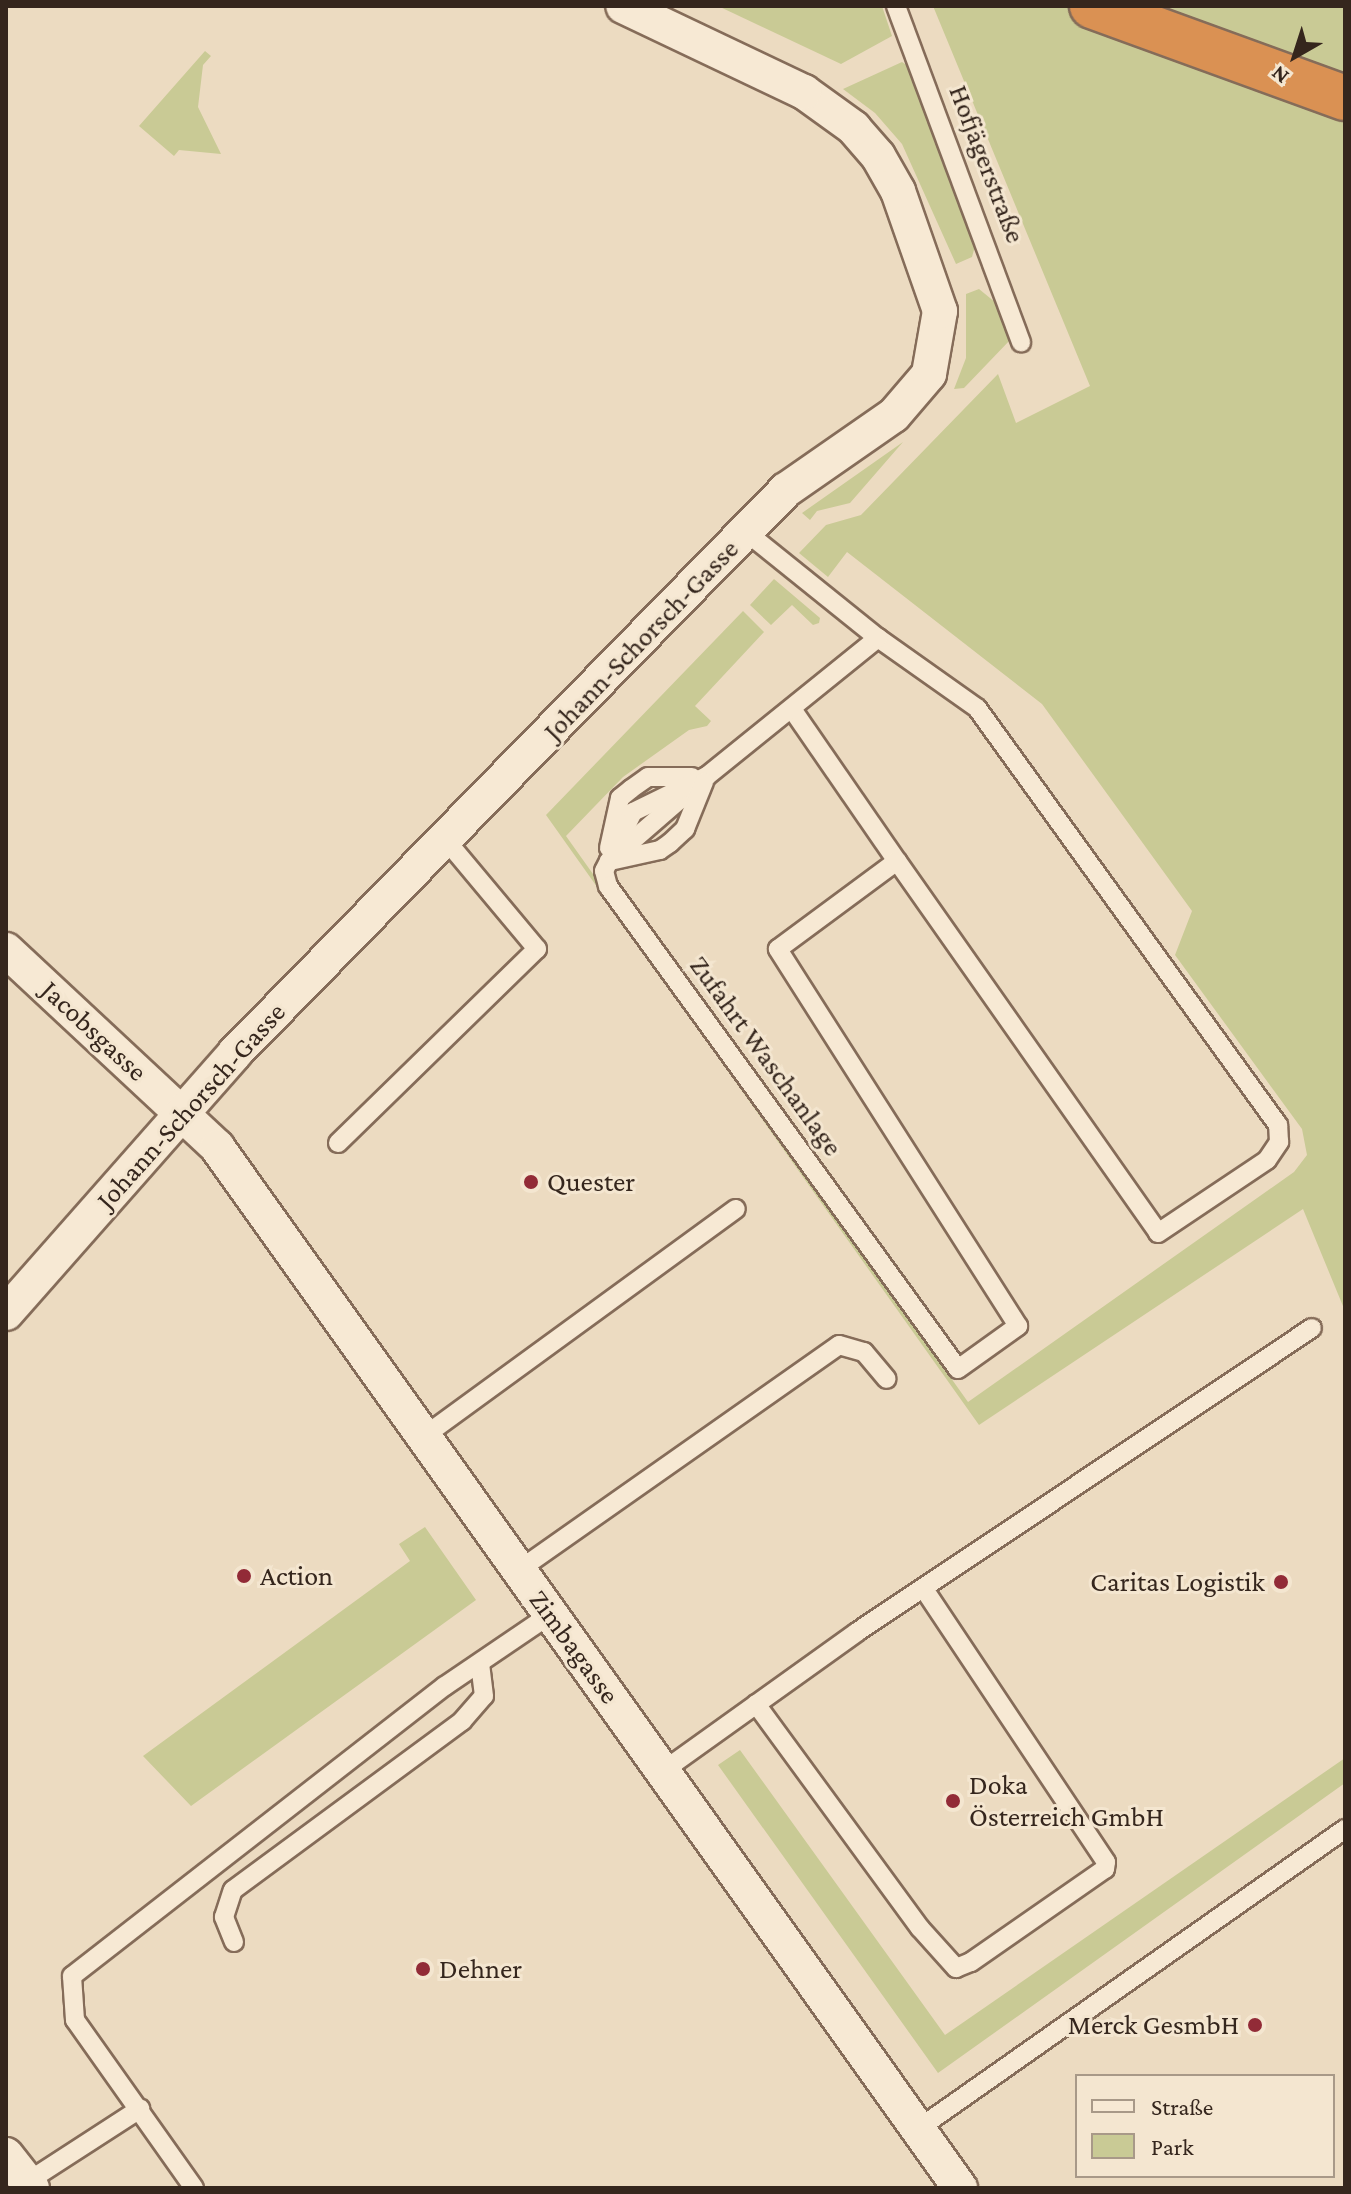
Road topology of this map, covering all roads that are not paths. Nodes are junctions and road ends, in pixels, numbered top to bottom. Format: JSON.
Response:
{"nodes":[{"id":1,"x":623,"y":6,"type":"edge"},
{"id":2,"x":896,"y":6,"type":"edge"},
{"id":3,"x":1092,"y":6,"type":"edge"},
{"id":4,"x":1345,"y":98,"type":"edge"},
{"id":5,"x":1021,"y":343,"type":"dead end"},
{"id":6,"x":746,"y":532,"type":"junction"},
{"id":7,"x":878,"y":638,"type":"junction"},
{"id":8,"x":792,"y":709,"type":"junction"},
{"id":9,"x":707,"y":776,"type":"junction"},
{"id":10,"x":445,"y":839,"type":"junction"},
{"id":11,"x":609,"y":861,"type":"junction"},
{"id":12,"x":897,"y":861,"type":"junction"},
{"id":13,"x":6,"y":950,"type":"edge"},
{"id":14,"x":182,"y":1112,"type":"junction"},
{"id":15,"x":338,"y":1143,"type":"dead end"},
{"id":16,"x":736,"y":1209,"type":"dead end"},
{"id":17,"x":6,"y":1313,"type":"edge"},
{"id":18,"x":1312,"y":1328,"type":"dead end"},
{"id":19,"x":887,"y":1379,"type":"dead end"},
{"id":20,"x":423,"y":1437,"type":"junction"},
{"id":21,"x":519,"y":1570,"type":"junction"},
{"id":22,"x":923,"y":1588,"type":"junction"},
{"id":23,"x":551,"y":1614,"type":"junction"},
{"id":24,"x":480,"y":1663,"type":"junction"},
{"id":25,"x":756,"y":1704,"type":"junction"},
{"id":26,"x":663,"y":1771,"type":"junction"},
{"id":27,"x":1345,"y":1829,"type":"edge"},
{"id":28,"x":234,"y":1942,"type":"dead end"},
{"id":29,"x":140,"y":2109,"type":"junction"},
{"id":30,"x":918,"y":2129,"type":"junction"},
{"id":31,"x":6,"y":2155,"type":"edge"},
{"id":32,"x":30,"y":2185,"type":"edge"},
{"id":33,"x":194,"y":2188,"type":"edge"},
{"id":34,"x":960,"y":2188,"type":"edge"}],
"edges":[{"from":1,"to":6,"type":"street","name":"Johann-Schorsch-Gasse"},
{"from":2,"to":5,"type":"lane","name":"Hofjägerstraße"},
{"from":3,"to":4,"type":"highway"},
{"from":6,"to":7,"type":"lane"},
{"from":6,"to":10,"type":"street","name":"Johann-Schorsch-Gasse"},
{"from":7,"to":8,"type":"lane"},
{"from":7,"to":12,"type":"lane"},
{"from":8,"to":9,"type":"lane"},
{"from":8,"to":12,"type":"lane"},
{"from":9,"to":11,"type":"lane"},
{"from":9,"to":11,"type":"lane"},
{"from":9,"to":11,"type":"lane"},
{"from":10,"to":14,"type":"street","name":"Johann-Schorsch-Gasse"},
{"from":10,"to":15,"type":"lane"},
{"from":11,"to":12,"type":"lane","name":"Zufahrt Waschanlage"},
{"from":13,"to":14,"type":"street","name":"Jacobsgasse"},
{"from":14,"to":17,"type":"street","name":"Johann-Schorsch-Gasse"},
{"from":14,"to":20,"type":"street","name":"Zimbagasse"},
{"from":16,"to":20,"type":"lane"},
{"from":18,"to":22,"type":"lane"},
{"from":19,"to":21,"type":"lane"},
{"from":20,"to":21,"type":"street","name":"Zimbagasse"},
{"from":21,"to":23,"type":"street","name":"Zimbagasse"},
{"from":22,"to":25,"type":"lane"},
{"from":22,"to":25,"type":"lane"},
{"from":23,"to":24,"type":"lane"},
{"from":23,"to":26,"type":"street","name":"Zimbagasse"},
{"from":24,"to":28,"type":"lane"},
{"from":24,"to":29,"type":"lane"},
{"from":25,"to":26,"type":"lane"},
{"from":26,"to":30,"type":"street","name":"Zimbagasse"},
{"from":27,"to":30,"type":"lane"},
{"from":29,"to":32,"type":"lane"},
{"from":29,"to":33,"type":"lane"},
{"from":30,"to":34,"type":"street","name":"Zimbagasse"},
{"from":31,"to":32,"type":"street"}]}
